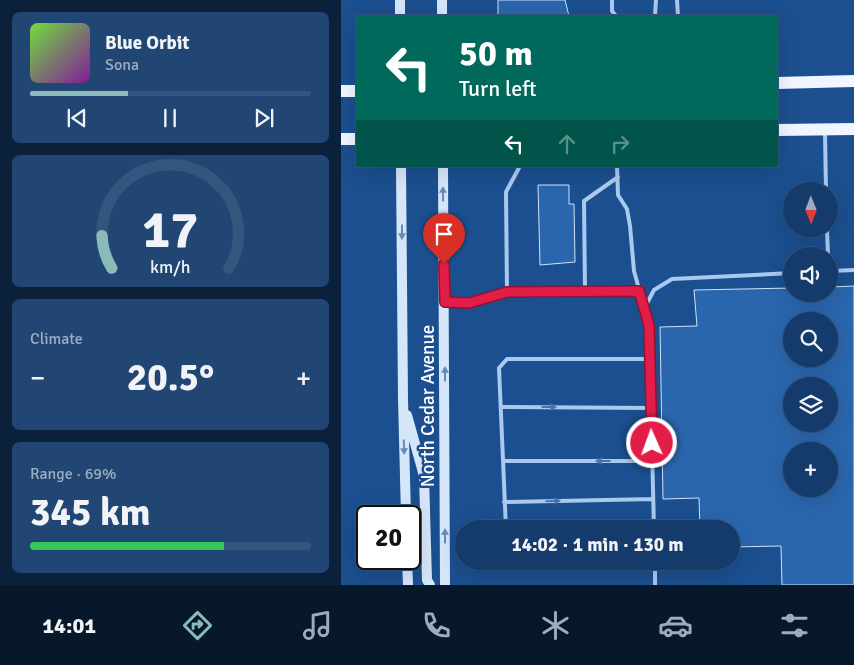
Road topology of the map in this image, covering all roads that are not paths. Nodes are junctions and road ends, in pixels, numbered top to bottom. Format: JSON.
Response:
{"nodes":[{"id":1,"x":399,"y":0,"type":"edge"},
{"id":2,"x":442,"y":0,"type":"edge"},
{"id":3,"x":612,"y":0,"type":"edge"},
{"id":4,"x":656,"y":0,"type":"edge"},
{"id":5,"x":677,"y":0,"type":"edge"},
{"id":6,"x":400,"y":15,"type":"edge"},
{"id":7,"x":442,"y":15,"type":"edge"},
{"id":8,"x":615,"y":15,"type":"edge"},
{"id":9,"x":655,"y":15,"type":"edge"},
{"id":10,"x":678,"y":15,"type":"edge"},
{"id":11,"x":854,"y":81,"type":"edge"},
{"id":12,"x":778,"y":83,"type":"edge"},
{"id":13,"x":341,"y":91,"type":"edge"},
{"id":14,"x":356,"y":91,"type":"edge"},
{"id":15,"x":825,"y":129,"type":"junction"},
{"id":16,"x":854,"y":129,"type":"edge"},
{"id":17,"x":778,"y":130,"type":"edge"},
{"id":18,"x":341,"y":139,"type":"edge"},
{"id":19,"x":356,"y":139,"type":"edge"},
{"id":20,"x":401,"y":167,"type":"edge"},
{"id":21,"x":443,"y":167,"type":"edge"},
{"id":22,"x":519,"y":167,"type":"edge"},
{"id":23,"x":617,"y":167,"type":"edge"},
{"id":24,"x":618,"y":177,"type":"junction"},
{"id":25,"x":826,"y":182,"type":"edge"},
{"id":26,"x":838,"y":270,"type":"edge"},
{"id":27,"x":854,"y":270,"type":"edge"},
{"id":28,"x":783,"y":274,"type":"edge"},
{"id":29,"x":585,"y":291,"type":"junction"},
{"id":30,"x":639,"y":291,"type":"junction"},
{"id":31,"x":507,"y":292,"type":"junction"},
{"id":32,"x":445,"y":302,"type":"junction"},
{"id":33,"x":644,"y":309,"type":"junction"},
{"id":34,"x":649,"y":360,"type":"junction"},
{"id":35,"x":403,"y":399,"type":"junction"},
{"id":36,"x":501,"y":407,"type":"junction"},
{"id":37,"x":651,"y":408,"type":"junction"},
{"id":38,"x":652,"y":460,"type":"junction"},
{"id":39,"x":503,"y":461,"type":"junction"},
{"id":40,"x":653,"y":499,"type":"junction"},
{"id":41,"x":504,"y":502,"type":"junction"},
{"id":42,"x":406,"y":505,"type":"edge"},
{"id":43,"x":505,"y":520,"type":"edge"},
{"id":44,"x":654,"y":520,"type":"edge"},
{"id":45,"x":407,"y":570,"type":"edge"},
{"id":46,"x":655,"y":570,"type":"edge"},
{"id":47,"x":408,"y":585,"type":"edge"},
{"id":48,"x":430,"y":585,"type":"edge"},
{"id":49,"x":445,"y":585,"type":"edge"},
{"id":50,"x":655,"y":585,"type":"edge"}],
"edges":[{"from":1,"to":6,"type":"main road"},
{"from":2,"to":7,"type":"main road"},
{"from":3,"to":8,"type":"lane"},
{"from":4,"to":9,"type":"lane"},
{"from":5,"to":10,"type":"lane"},
{"from":11,"to":12,"type":"main road"},
{"from":13,"to":14,"type":"main road"},
{"from":15,"to":16,"type":"main road"},
{"from":15,"to":17,"type":"main road"},
{"from":15,"to":25,"type":"lane"},
{"from":18,"to":19,"type":"main road"},
{"from":20,"to":35,"type":"main road","name":"North Cedar Avenue","one_way":true},
{"from":32,"to":21,"type":"main road","name":"North Cedar Avenue","one_way":true},
{"from":22,"to":31,"type":"lane"},
{"from":23,"to":24,"type":"lane"},
{"from":24,"to":29,"type":"lane"},
{"from":24,"to":30,"type":"lane"},
{"from":26,"to":27,"type":"lane"},
{"from":28,"to":33,"type":"lane"},
{"from":29,"to":30,"type":"lane"},
{"from":29,"to":31,"type":"lane"},
{"from":30,"to":33,"type":"lane"},
{"from":31,"to":32,"type":"lane"},
{"from":49,"to":32,"type":"main road","name":"North Cedar Avenue","one_way":true},
{"from":33,"to":34,"type":"lane"},
{"from":34,"to":36,"type":"lane"},
{"from":34,"to":37,"type":"lane"},
{"from":35,"to":42,"type":"main road","name":"North Cedar Avenue","one_way":true},
{"from":35,"to":48,"type":"main road"},
{"from":36,"to":37,"type":"lane","one_way":true},
{"from":36,"to":39,"type":"lane"},
{"from":37,"to":38,"type":"lane"},
{"from":38,"to":39,"type":"lane","one_way":true},
{"from":38,"to":40,"type":"lane"},
{"from":39,"to":41,"type":"lane"},
{"from":41,"to":40,"type":"lane","one_way":true},
{"from":40,"to":44,"type":"lane"},
{"from":41,"to":43,"type":"lane"},
{"from":45,"to":47,"type":"main road"},
{"from":46,"to":50,"type":"lane"}]}
